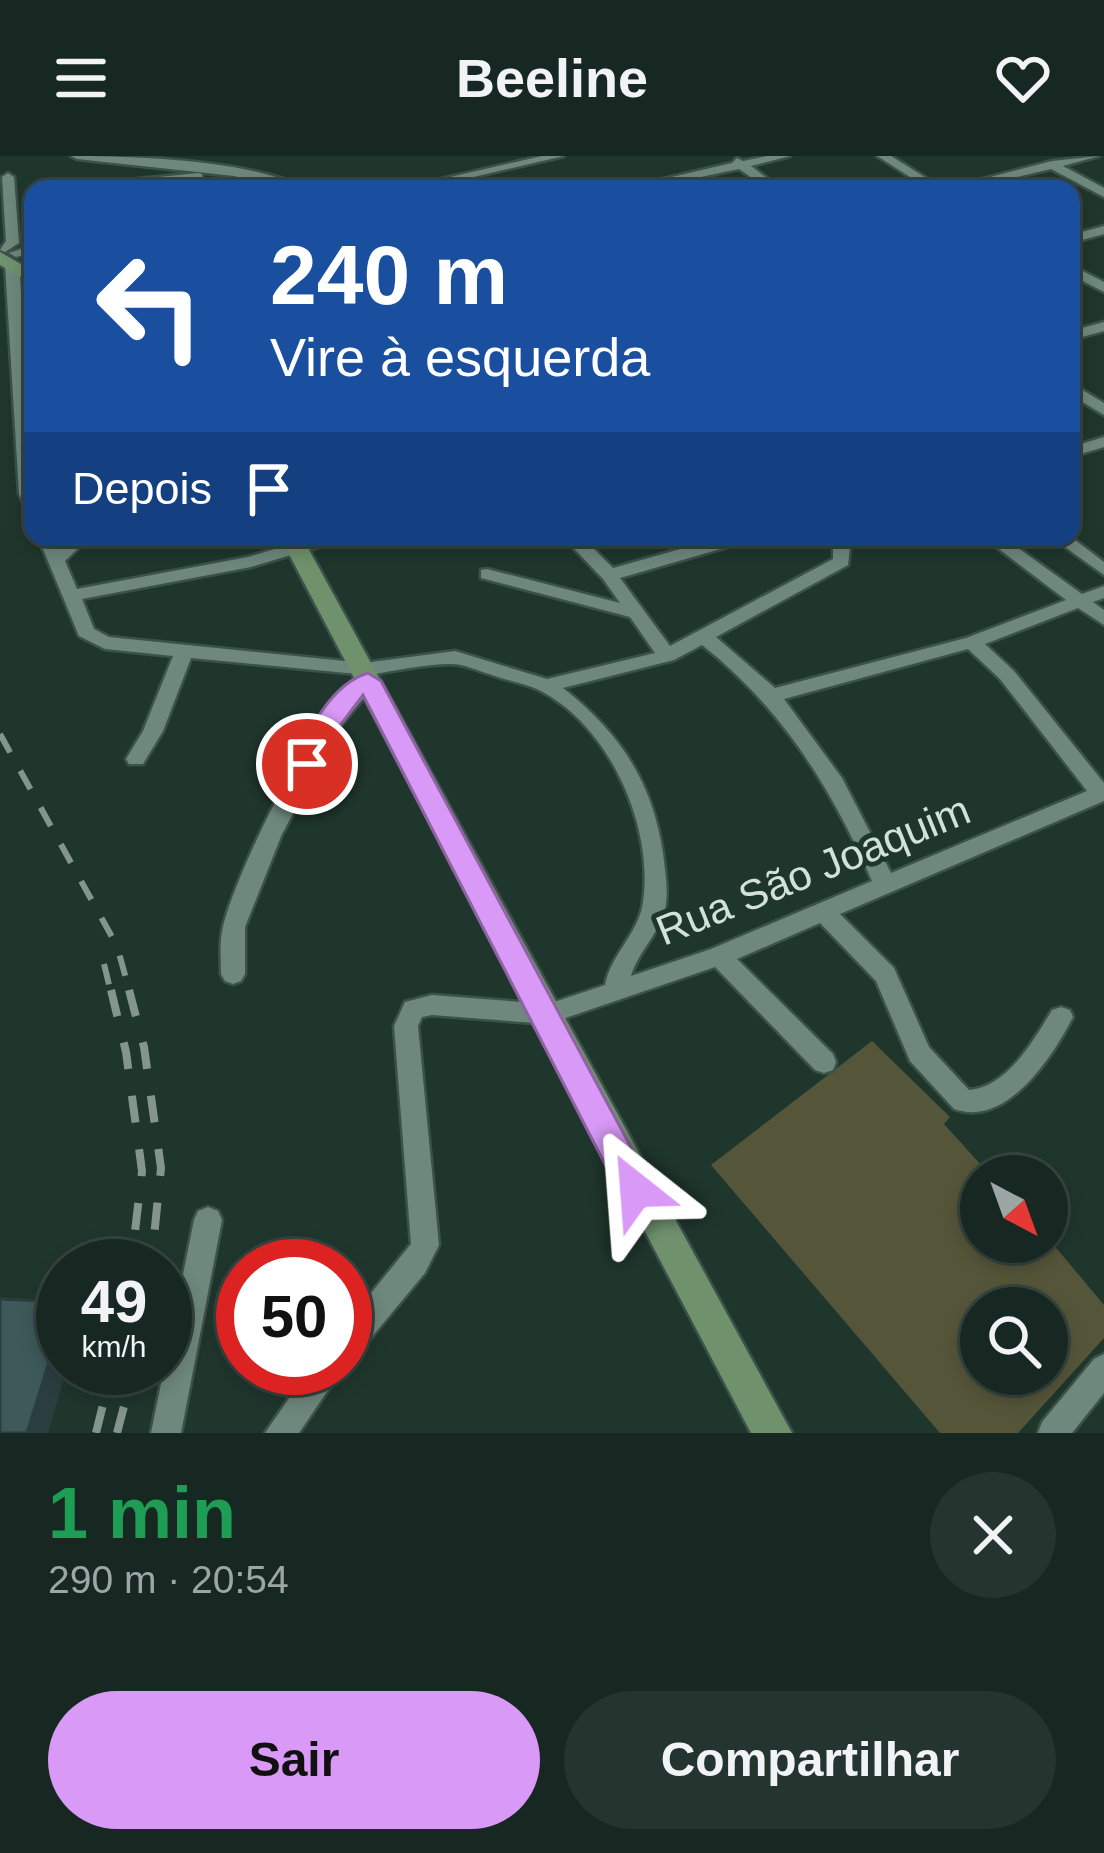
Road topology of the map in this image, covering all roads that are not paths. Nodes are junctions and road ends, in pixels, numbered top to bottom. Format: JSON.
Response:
{"nodes":[{"id":1,"x":77,"y":156,"type":"edge"},
{"id":2,"x":558,"y":156,"type":"edge"},
{"id":3,"x":728,"y":156,"type":"edge"},
{"id":4,"x":784,"y":156,"type":"edge"},
{"id":5,"x":883,"y":156,"type":"edge"},
{"id":6,"x":1035,"y":156,"type":"edge"},
{"id":7,"x":1093,"y":156,"type":"edge"},
{"id":8,"x":167,"y":160,"type":"edge"},
{"id":9,"x":741,"y":165,"type":"junction"},
{"id":10,"x":1054,"y":166,"type":"junction"},
{"id":11,"x":234,"y":172,"type":"junction"},
{"id":12,"x":8,"y":177,"type":"dead end"},
{"id":13,"x":459,"y":179,"type":"junction"},
{"id":14,"x":161,"y":180,"type":"edge"},
{"id":15,"x":266,"y":180,"type":"edge"},
{"id":16,"x":454,"y":180,"type":"edge"},
{"id":17,"x":463,"y":180,"type":"edge"},
{"id":18,"x":669,"y":180,"type":"edge"},
{"id":19,"x":763,"y":180,"type":"edge"},
{"id":20,"x":923,"y":180,"type":"edge"},
{"id":21,"x":991,"y":180,"type":"edge"},
{"id":22,"x":1080,"y":180,"type":"edge"},
{"id":23,"x":5,"y":196,"type":"edge"},
{"id":24,"x":11,"y":252,"type":"edge"},
{"id":25,"x":24,"y":372,"type":"edge"},
{"id":26,"x":51,"y":546,"type":"edge"},
{"id":27,"x":71,"y":546,"type":"edge"},
{"id":28,"x":285,"y":546,"type":"edge"},
{"id":29,"x":295,"y":546,"type":"edge"},
{"id":30,"x":581,"y":546,"type":"edge"},
{"id":31,"x":710,"y":546,"type":"edge"},
{"id":32,"x":842,"y":546,"type":"edge"},
{"id":33,"x":1004,"y":546,"type":"edge"},
{"id":34,"x":1072,"y":546,"type":"edge"},
{"id":35,"x":57,"y":559,"type":"junction"},
{"id":36,"x":1104,"y":571,"type":"edge"},
{"id":37,"x":487,"y":574,"type":"dead end"},
{"id":38,"x":609,"y":575,"type":"junction"},
{"id":39,"x":1104,"y":592,"type":"edge"},
{"id":40,"x":74,"y":595,"type":"junction"},
{"id":41,"x":1080,"y":601,"type":"junction"},
{"id":42,"x":635,"y":613,"type":"junction"},
{"id":43,"x":1104,"y":619,"type":"edge"},
{"id":44,"x":707,"y":638,"type":"junction"},
{"id":45,"x":972,"y":642,"type":"junction"},
{"id":46,"x":183,"y":654,"type":"junction"},
{"id":47,"x":667,"y":656,"type":"junction"},
{"id":48,"x":366,"y":675,"type":"junction"},
{"id":49,"x":547,"y":686,"type":"junction"},
{"id":50,"x":773,"y":695,"type":"junction"},
{"id":51,"x":136,"y":759,"type":"dead end"},
{"id":52,"x":1102,"y":795,"type":"edge"},
{"id":53,"x":886,"y":886,"type":"junction"},
{"id":54,"x":822,"y":911,"type":"junction"},
{"id":55,"x":719,"y":956,"type":"junction"},
{"id":56,"x":233,"y":974,"type":"dead end"},
{"id":57,"x":617,"y":986,"type":"junction"},
{"id":58,"x":548,"y":1014,"type":"junction"},
{"id":59,"x":1061,"y":1017,"type":"dead end"},
{"id":60,"x":824,"y":1062,"type":"dead end"},
{"id":61,"x":208,"y":1220,"type":"dead end"},
{"id":62,"x":372,"y":1315,"type":"edge"},
{"id":63,"x":1104,"y":1369,"type":"edge"},
{"id":64,"x":308,"y":1395,"type":"edge"},
{"id":65,"x":166,"y":1433,"type":"edge"},
{"id":66,"x":280,"y":1433,"type":"edge"},
{"id":67,"x":772,"y":1433,"type":"edge"},
{"id":68,"x":1053,"y":1433,"type":"edge"}],
"edges":[{"from":1,"to":8,"type":"street"},
{"from":2,"to":13,"type":"street"},
{"from":3,"to":9,"type":"street"},
{"from":4,"to":9,"type":"street"},
{"from":5,"to":20,"type":"street"},
{"from":6,"to":10,"type":"street"},
{"from":7,"to":10,"type":"street"},
{"from":8,"to":11,"type":"street"},
{"from":9,"to":18,"type":"street"},
{"from":9,"to":19,"type":"street"},
{"from":10,"to":21,"type":"street"},
{"from":10,"to":22,"type":"street"},
{"from":11,"to":14,"type":"street"},
{"from":11,"to":15,"type":"street"},
{"from":12,"to":23,"type":"street"},
{"from":13,"to":16,"type":"street"},
{"from":13,"to":17,"type":"street"},
{"from":23,"to":24,"type":"street"},
{"from":24,"to":25,"type":"street"},
{"from":26,"to":35,"type":"street"},
{"from":27,"to":35,"type":"street"},
{"from":28,"to":40,"type":"street"},
{"from":29,"to":48,"type":"main road"},
{"from":30,"to":38,"type":"street"},
{"from":31,"to":38,"type":"street"},
{"from":32,"to":44,"type":"street"},
{"from":33,"to":41,"type":"street"},
{"from":34,"to":36,"type":"street"},
{"from":35,"to":40,"type":"street"},
{"from":37,"to":42,"type":"street"},
{"from":38,"to":42,"type":"street"},
{"from":39,"to":41,"type":"street"},
{"from":40,"to":46,"type":"street"},
{"from":41,"to":43,"type":"street"},
{"from":41,"to":45,"type":"street"},
{"from":42,"to":47,"type":"street"},
{"from":44,"to":47,"type":"street"},
{"from":44,"to":50,"type":"street"},
{"from":45,"to":50,"type":"street"},
{"from":45,"to":52,"type":"street"},
{"from":46,"to":48,"type":"street"},
{"from":46,"to":51,"type":"street"},
{"from":47,"to":49,"type":"street"},
{"from":48,"to":49,"type":"street"},
{"from":48,"to":56,"type":"street"},
{"from":48,"to":58,"type":"main road"},
{"from":49,"to":57,"type":"street"},
{"from":50,"to":53,"type":"street"},
{"from":52,"to":53,"type":"street","name":"Rua São Joaquim"},
{"from":53,"to":54,"type":"street","name":"Rua São Joaquim"},
{"from":54,"to":55,"type":"street","name":"Rua São Joaquim"},
{"from":54,"to":59,"type":"street"},
{"from":55,"to":57,"type":"street","name":"Rua São Joaquim"},
{"from":55,"to":60,"type":"street"},
{"from":57,"to":58,"type":"street","name":"Rua São Joaquim"},
{"from":58,"to":62,"type":"street"},
{"from":58,"to":67,"type":"main road"},
{"from":61,"to":65,"type":"street"},
{"from":63,"to":68,"type":"street"},
{"from":64,"to":66,"type":"street"}]}
